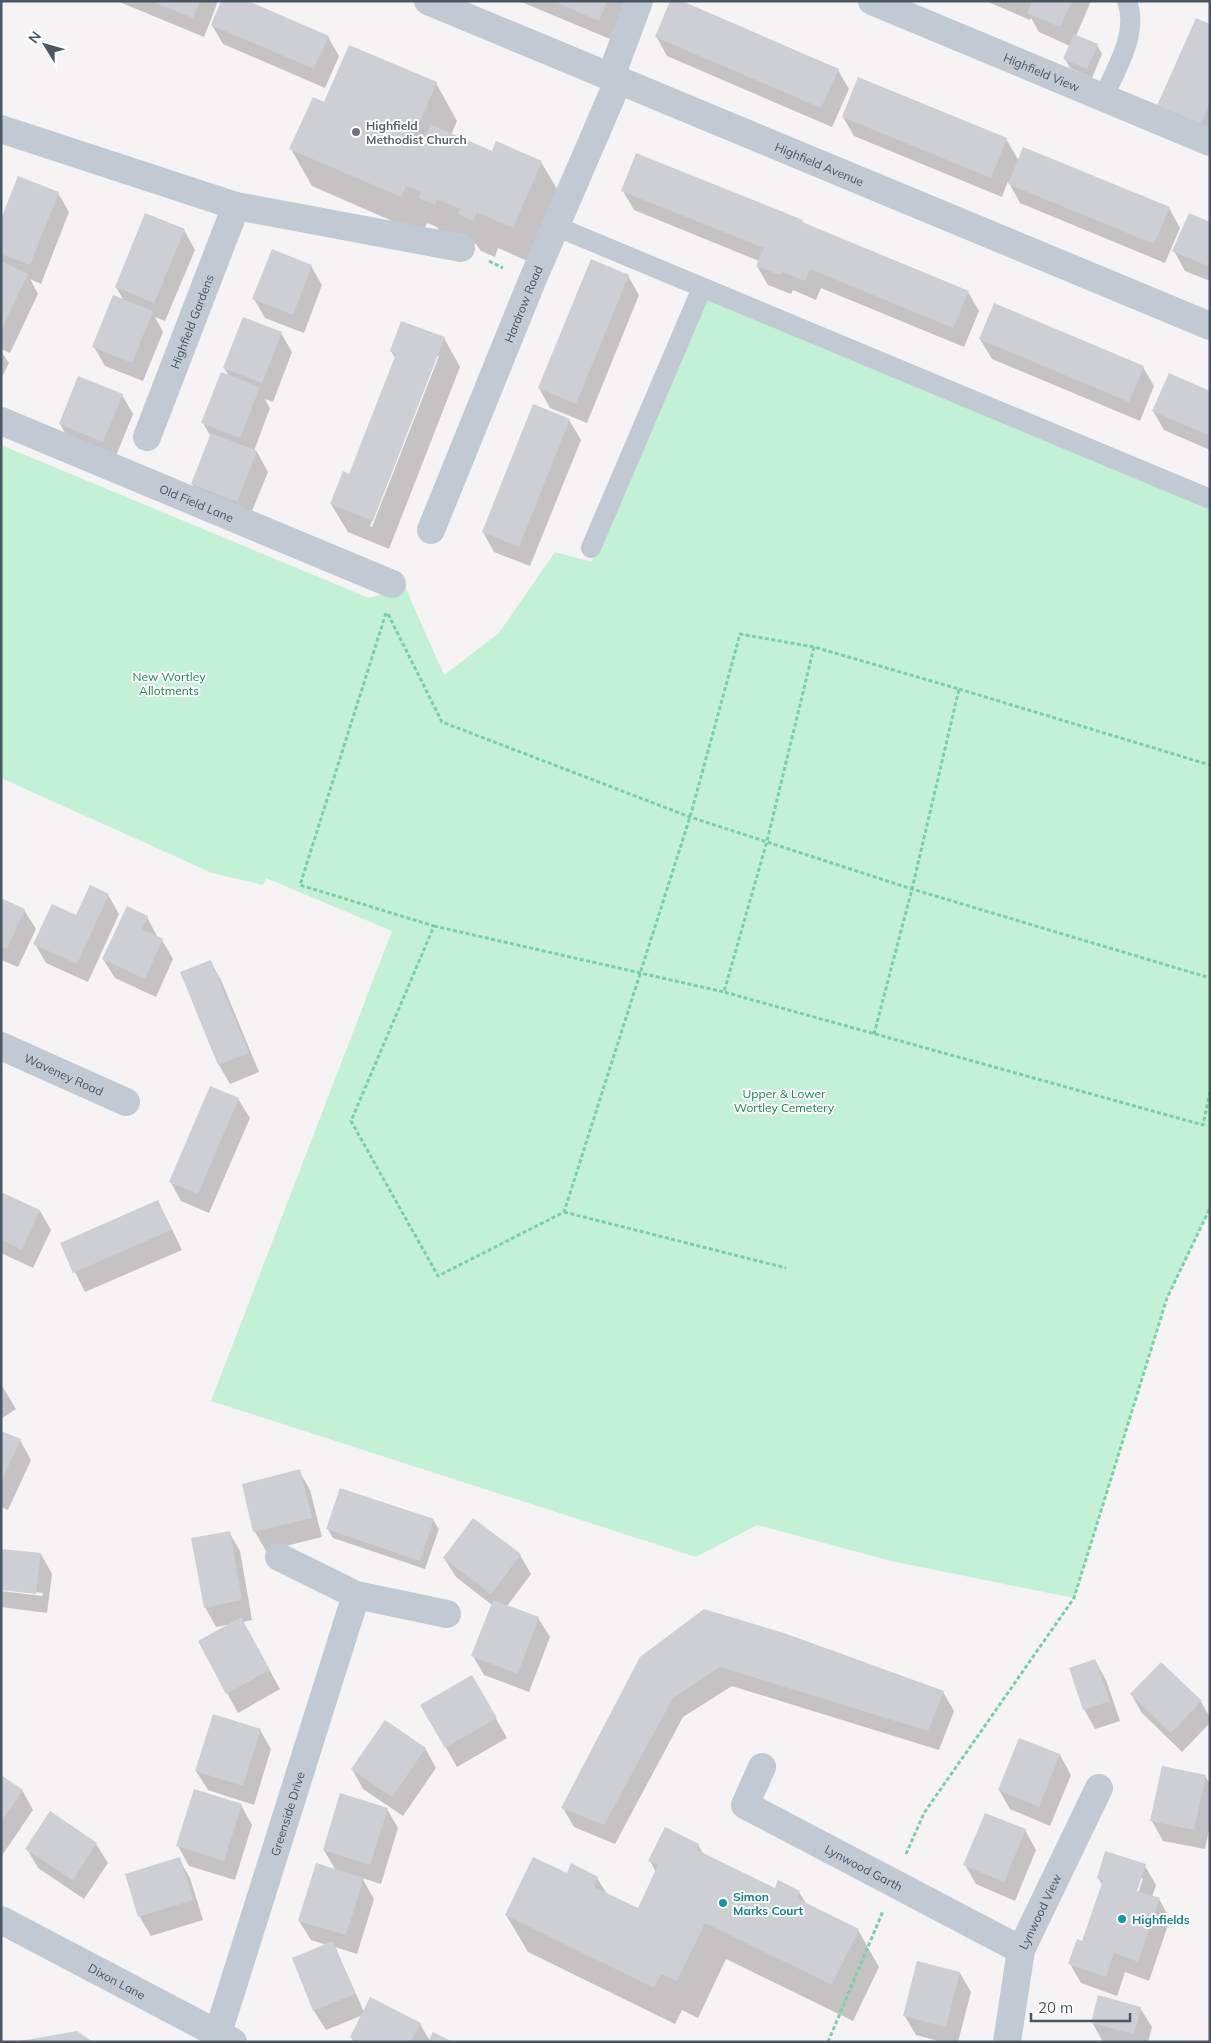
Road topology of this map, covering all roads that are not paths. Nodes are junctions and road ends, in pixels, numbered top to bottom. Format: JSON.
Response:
{"nodes":[{"id":1,"x":428,"y":1,"type":"edge"},
{"id":2,"x":639,"y":1,"type":"edge"},
{"id":3,"x":872,"y":1,"type":"edge"},
{"id":4,"x":1128,"y":1,"type":"edge"},
{"id":5,"x":615,"y":78,"type":"junction"},
{"id":6,"x":1104,"y":98,"type":"junction"},
{"id":7,"x":1,"y":129,"type":"edge"},
{"id":8,"x":1210,"y":142,"type":"edge"},
{"id":9,"x":236,"y":206,"type":"junction"},
{"id":10,"x":555,"y":226,"type":"junction"},
{"id":11,"x":461,"y":248,"type":"road end"},
{"id":12,"x":702,"y":288,"type":"junction"},
{"id":13,"x":1210,"y":326,"type":"edge"},
{"id":14,"x":1,"y":421,"type":"edge"},
{"id":15,"x":147,"y":437,"type":"dead end"},
{"id":16,"x":1210,"y":499,"type":"edge"},
{"id":17,"x":431,"y":530,"type":"dead end"},
{"id":18,"x":591,"y":548,"type":"dead end"},
{"id":19,"x":392,"y":584,"type":"dead end"},
{"id":20,"x":1,"y":1046,"type":"edge"},
{"id":21,"x":126,"y":1102,"type":"dead end"},
{"id":22,"x":279,"y":1557,"type":"dead end"},
{"id":23,"x":356,"y":1595,"type":"junction"},
{"id":24,"x":447,"y":1614,"type":"dead end"},
{"id":25,"x":762,"y":1767,"type":"dead end"},
{"id":26,"x":1099,"y":1788,"type":"dead end"},
{"id":27,"x":1,"y":1920,"type":"edge"},
{"id":28,"x":1021,"y":1950,"type":"junction"},
{"id":29,"x":226,"y":2037,"type":"edge"},
{"id":30,"x":1008,"y":2042,"type":"edge"}],
"edges":[{"from":1,"to":5,"type":"street","name":"Highfield Avenue"},
{"from":2,"to":5,"type":"street","name":"Hardrow Road"},
{"from":3,"to":6,"type":"street","name":"Highfield View"},
{"from":4,"to":6,"type":"lane"},
{"from":5,"to":10,"type":"street","name":"Hardrow Road"},
{"from":5,"to":13,"type":"street","name":"Highfield Avenue"},
{"from":6,"to":8,"type":"street","name":"Highfield View"},
{"from":7,"to":9,"type":"street"},
{"from":9,"to":11,"type":"street"},
{"from":9,"to":15,"type":"street","name":"Highfield Gardens"},
{"from":10,"to":12,"type":"lane"},
{"from":10,"to":17,"type":"street","name":"Hardrow Road"},
{"from":12,"to":16,"type":"lane"},
{"from":12,"to":18,"type":"lane"},
{"from":14,"to":19,"type":"street","name":"Old Field Lane"},
{"from":20,"to":21,"type":"street","name":"Waveney Road"},
{"from":22,"to":23,"type":"street"},
{"from":23,"to":24,"type":"street"},
{"from":23,"to":29,"type":"street","name":"Greenside Drive"},
{"from":25,"to":28,"type":"street","name":"Lynwood Garth"},
{"from":26,"to":28,"type":"street","name":"Lynwood View"},
{"from":27,"to":29,"type":"street","name":"Dixon Lane"},
{"from":28,"to":30,"type":"street","name":"Lynwood View"}]}
